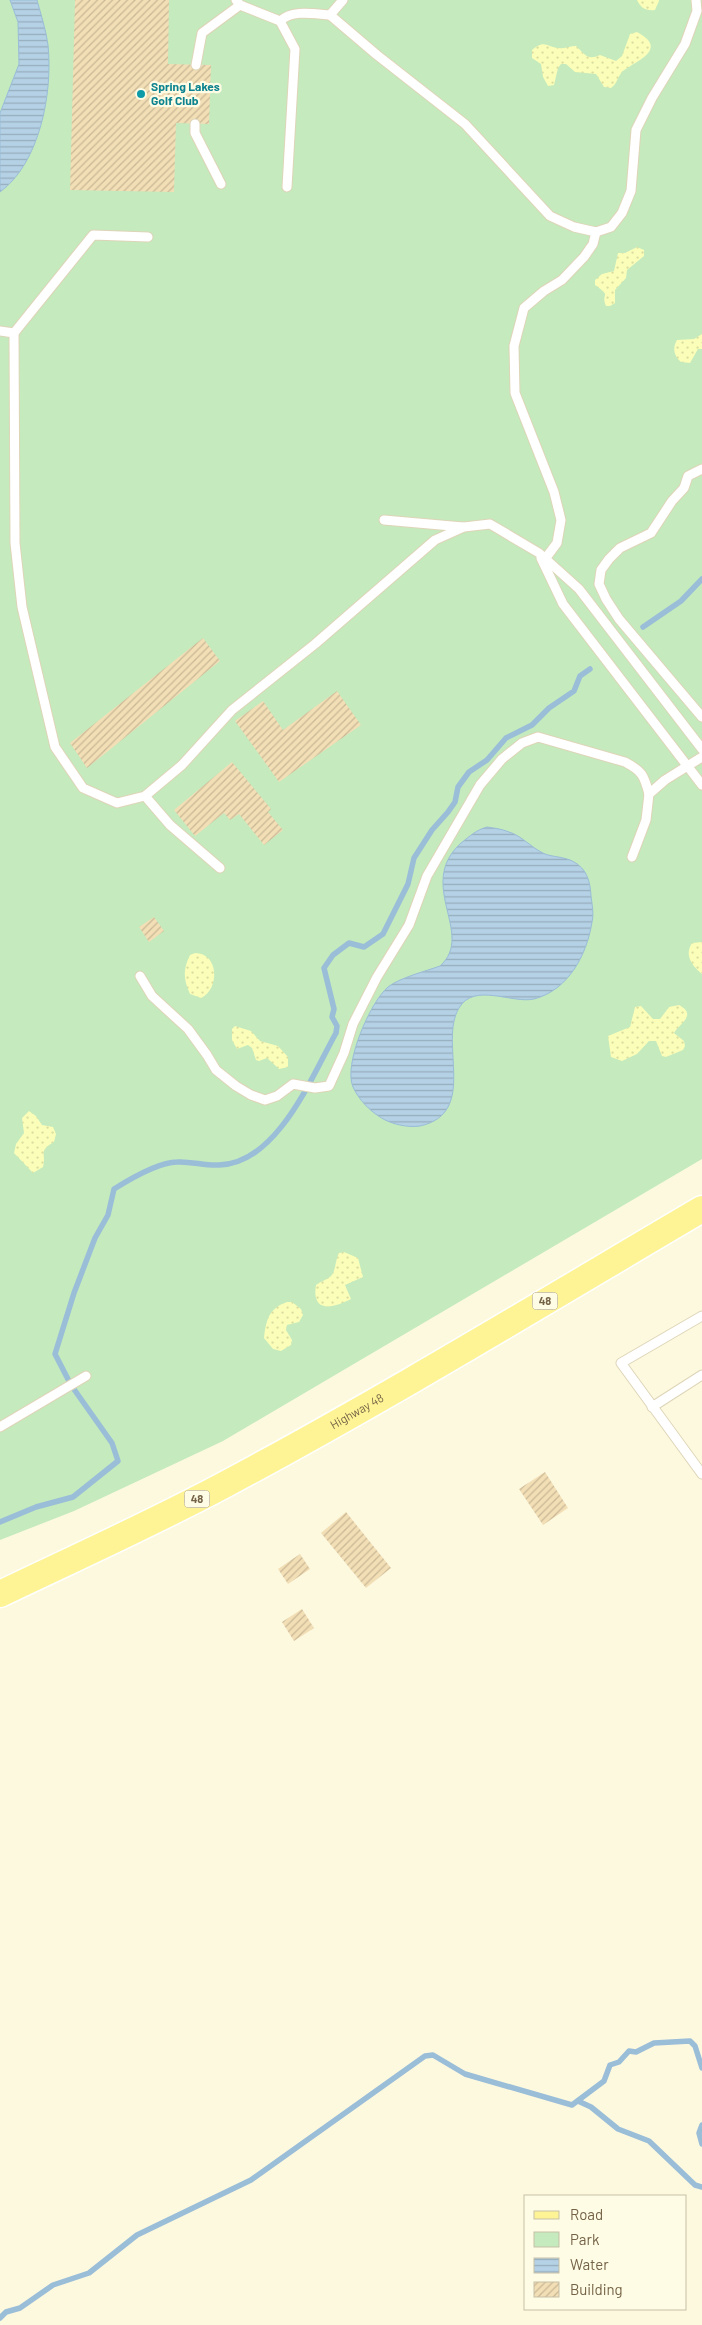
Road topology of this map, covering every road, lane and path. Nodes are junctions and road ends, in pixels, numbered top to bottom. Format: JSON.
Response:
{"nodes":[{"id":1,"x":343,"y":0,"type":"edge"},
{"id":2,"x":696,"y":0,"type":"edge"},
{"id":3,"x":238,"y":3,"type":"edge"},
{"id":4,"x":330,"y":14,"type":"junction"},
{"id":5,"x":280,"y":20,"type":"junction"},
{"id":6,"x":196,"y":65,"type":"dead end"},
{"id":7,"x":195,"y":124,"type":"dead end"},
{"id":8,"x":221,"y":184,"type":"dead end"},
{"id":9,"x":287,"y":187,"type":"dead end"},
{"id":10,"x":596,"y":232,"type":"junction"},
{"id":11,"x":148,"y":237,"type":"dead end"},
{"id":12,"x":0,"y":331,"type":"edge"},
{"id":13,"x":14,"y":333,"type":"junction"},
{"id":14,"x":702,"y":469,"type":"edge"},
{"id":15,"x":384,"y":520,"type":"dead end"},
{"id":16,"x":464,"y":527,"type":"junction"},
{"id":17,"x":542,"y":556,"type":"junction"},
{"id":18,"x":702,"y":717,"type":"edge"},
{"id":19,"x":702,"y":749,"type":"edge"},
{"id":20,"x":702,"y":757,"type":"edge"},
{"id":21,"x":687,"y":766,"type":"junction"},
{"id":22,"x":702,"y":785,"type":"edge"},
{"id":23,"x":649,"y":794,"type":"junction"},
{"id":24,"x":145,"y":796,"type":"junction"},
{"id":25,"x":632,"y":857,"type":"dead end"},
{"id":26,"x":220,"y":868,"type":"dead end"},
{"id":27,"x":140,"y":976,"type":"dead end"},
{"id":28,"x":702,"y":1209,"type":"edge"},
{"id":29,"x":702,"y":1316,"type":"edge"},
{"id":30,"x":701,"y":1376,"type":"edge"},
{"id":31,"x":84,"y":1377,"type":"dead end"},
{"id":32,"x":652,"y":1407,"type":"junction"},
{"id":33,"x":0,"y":1427,"type":"edge"},
{"id":34,"x":702,"y":1474,"type":"edge"},
{"id":35,"x":0,"y":1594,"type":"edge"}],
"edges":[{"from":1,"to":4,"type":"lane"},
{"from":2,"to":10,"type":"lane"},
{"from":3,"to":5,"type":"lane"},
{"from":3,"to":6,"type":"lane"},
{"from":4,"to":5,"type":"lane"},
{"from":4,"to":10,"type":"lane"},
{"from":5,"to":9,"type":"lane"},
{"from":7,"to":8,"type":"lane"},
{"from":10,"to":17,"type":"lane"},
{"from":11,"to":13,"type":"lane"},
{"from":12,"to":13,"type":"lane"},
{"from":13,"to":24,"type":"lane"},
{"from":14,"to":18,"type":"lane"},
{"from":15,"to":16,"type":"lane"},
{"from":16,"to":17,"type":"lane"},
{"from":16,"to":24,"type":"lane"},
{"from":17,"to":19,"type":"lane"},
{"from":17,"to":21,"type":"lane"},
{"from":20,"to":21,"type":"lane"},
{"from":21,"to":22,"type":"lane"},
{"from":21,"to":23,"type":"lane"},
{"from":23,"to":25,"type":"lane"},
{"from":23,"to":27,"type":"lane"},
{"from":24,"to":26,"type":"lane"},
{"from":28,"to":35,"type":"main road","name":"Highway 48","number":"48"},
{"from":29,"to":32,"type":"lane"},
{"from":30,"to":32,"type":"lane"},
{"from":31,"to":33,"type":"lane"},
{"from":32,"to":34,"type":"lane"}]}
